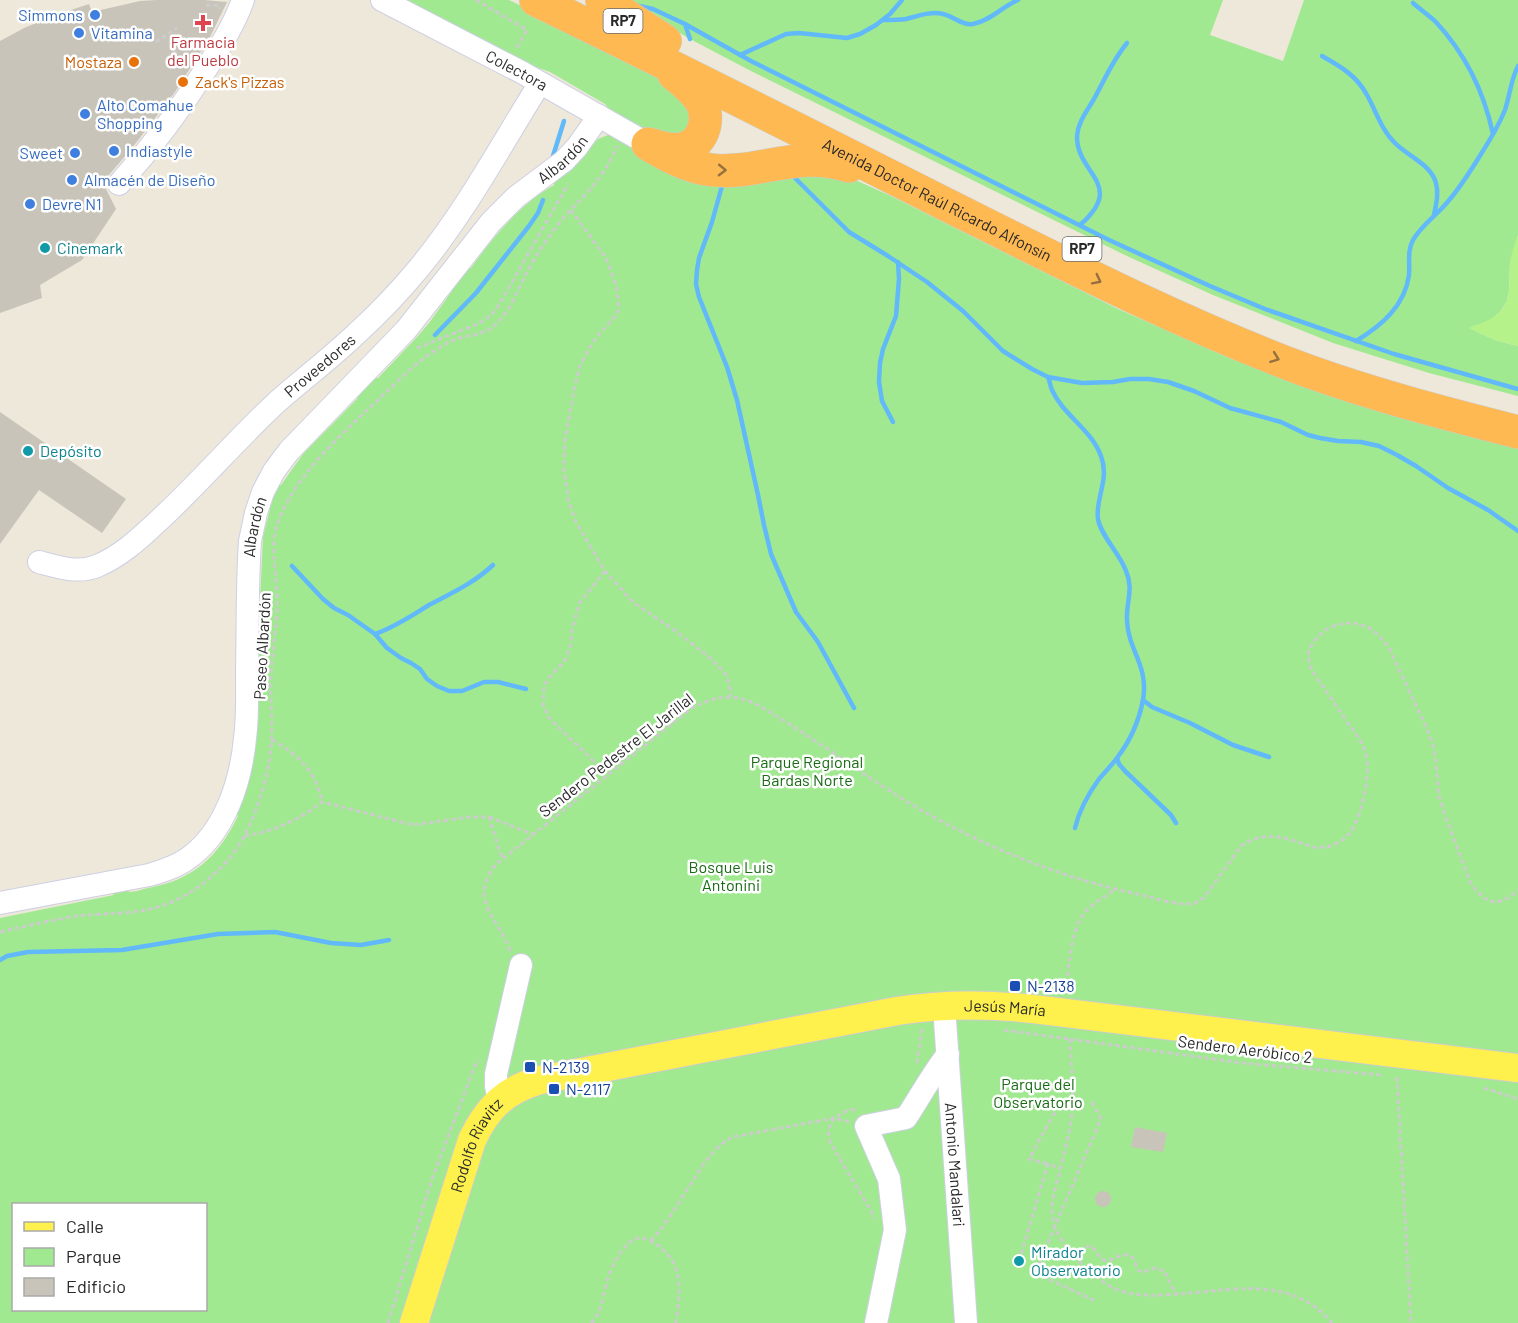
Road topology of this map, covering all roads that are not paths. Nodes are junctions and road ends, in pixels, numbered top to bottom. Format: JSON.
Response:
{"nodes":[{"id":1,"x":243,"y":0,"type":"edge"},
{"id":2,"x":382,"y":0,"type":"edge"},
{"id":3,"x":536,"y":0,"type":"edge"},
{"id":4,"x":580,"y":0,"type":"edge"},
{"id":5,"x":602,"y":0,"type":"edge"},
{"id":6,"x":655,"y":47,"type":"junction"},
{"id":7,"x":540,"y":83,"type":"junction"},
{"id":8,"x":599,"y":116,"type":"junction"},
{"id":9,"x":633,"y":143,"type":"junction"},
{"id":10,"x":119,"y":184,"type":"dead end"},
{"id":11,"x":913,"y":188,"type":"junction"},
{"id":12,"x":1518,"y":411,"type":"edge"},
{"id":13,"x":1518,"y":432,"type":"edge"},
{"id":14,"x":39,"y":562,"type":"dead end"},
{"id":15,"x":0,"y":903,"type":"edge"},
{"id":16,"x":516,"y":962,"type":"road end"},
{"id":17,"x":944,"y":1006,"type":"junction"},
{"id":18,"x":948,"y":1054,"type":"junction"},
{"id":19,"x":1518,"y":1068,"type":"edge"},
{"id":20,"x":499,"y":1101,"type":"junction"},
{"id":21,"x":414,"y":1323,"type":"edge"},
{"id":22,"x":876,"y":1323,"type":"edge"},
{"id":23,"x":966,"y":1323,"type":"edge"}],
"edges":[{"from":1,"to":10,"type":"street"},
{"from":2,"to":7,"type":"street","name":"Colectora"},
{"from":3,"to":6,"type":"highway","name":"Avenida Doctor Raúl Ricardo Alfonsín","number":"RP7"},
{"from":4,"to":6,"type":"highway","name":"Avenida Doctor Raúl Ricardo Alfonsín","number":"RP7"},
{"from":5,"to":6,"type":"highway"},
{"from":6,"to":9,"type":"highway"},
{"from":6,"to":11,"type":"highway","name":"Avenida Doctor Raúl Ricardo Alfonsín","number":"RP7"},
{"from":6,"to":12,"type":"highway","name":"Avenida Doctor Raúl Ricardo Alfonsín","number":"RP7"},
{"from":7,"to":8,"type":"street","name":"Colectora"},
{"from":7,"to":14,"type":"street","name":"Proveedores"},
{"from":8,"to":9,"type":"street","name":"Colectora"},
{"from":8,"to":15,"type":"street","name":"Albardón"},
{"from":9,"to":11,"type":"highway","one_way":true},
{"from":11,"to":13,"type":"highway","name":"Avenida Doctor Raúl Ricardo Alfonsín","number":"RP7","one_way":true},
{"from":16,"to":20,"type":"street","name":"Rodolfo Riavitz"},
{"from":17,"to":18,"type":"street","name":"Antonio Mandalari"},
{"from":17,"to":19,"type":"main road","name":"Jesús María"},
{"from":17,"to":20,"type":"main road","name":"Jesús María"},
{"from":18,"to":22,"type":"street"},
{"from":18,"to":23,"type":"street","name":"Antonio Mandalari"},
{"from":20,"to":21,"type":"main road","name":"Rodolfo Riavitz"}]}
